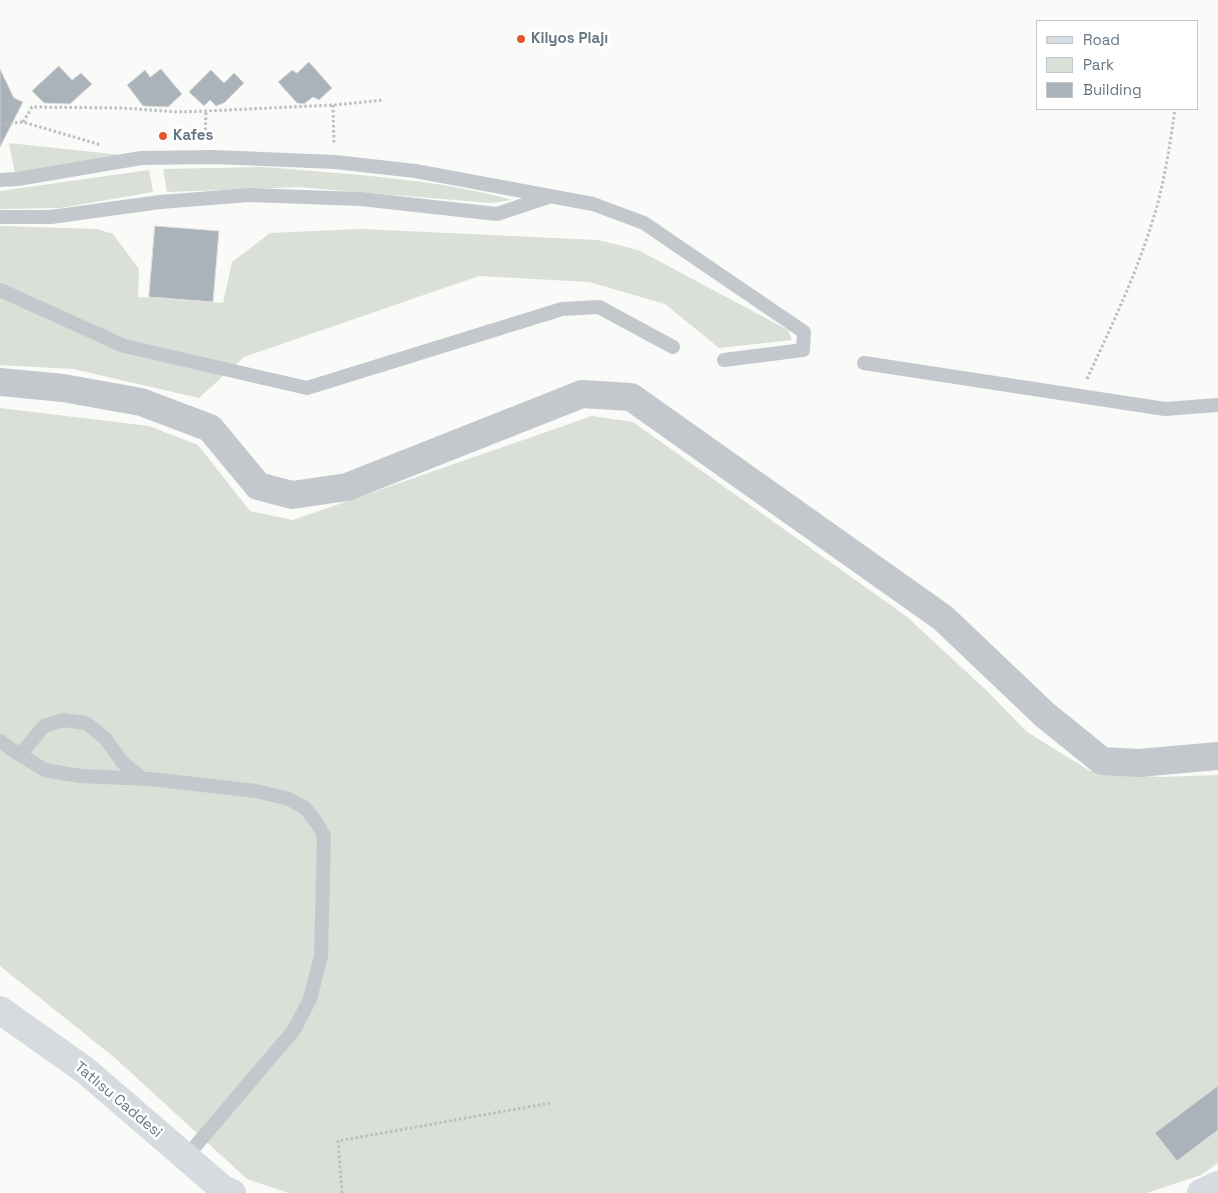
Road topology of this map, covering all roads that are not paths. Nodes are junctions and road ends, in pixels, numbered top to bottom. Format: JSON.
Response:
{"nodes":[{"id":1,"x":0,"y":180,"type":"edge"},
{"id":2,"x":551,"y":196,"type":"junction"},
{"id":3,"x":0,"y":217,"type":"edge"},
{"id":4,"x":0,"y":290,"type":"edge"},
{"id":5,"x":673,"y":347,"type":"dead end"},
{"id":6,"x":724,"y":360,"type":"dead end"},
{"id":7,"x":864,"y":363,"type":"dead end"},
{"id":8,"x":0,"y":382,"type":"edge"},
{"id":9,"x":1218,"y":405,"type":"edge"},
{"id":10,"x":0,"y":741,"type":"edge"},
{"id":11,"x":20,"y":755,"type":"junction"},
{"id":12,"x":1218,"y":756,"type":"edge"},
{"id":13,"x":142,"y":778,"type":"junction"},
{"id":14,"x":0,"y":1010,"type":"edge"},
{"id":15,"x":186,"y":1157,"type":"junction"},
{"id":16,"x":1218,"y":1185,"type":"edge"},
{"id":17,"x":232,"y":1193,"type":"edge"},
{"id":18,"x":1201,"y":1193,"type":"edge"}],
"edges":[{"from":1,"to":2,"type":"lane"},
{"from":2,"to":3,"type":"lane"},
{"from":2,"to":6,"type":"lane"},
{"from":4,"to":5,"type":"lane"},
{"from":7,"to":9,"type":"lane"},
{"from":8,"to":12,"type":"street"},
{"from":10,"to":11,"type":"lane"},
{"from":11,"to":13,"type":"lane"},
{"from":11,"to":13,"type":"lane"},
{"from":13,"to":15,"type":"lane"},
{"from":14,"to":15,"type":"main road","name":"Tatlısu Caddesi"},
{"from":15,"to":17,"type":"main road","name":"Tatlısu Caddesi"},
{"from":16,"to":18,"type":"main road"}]}
